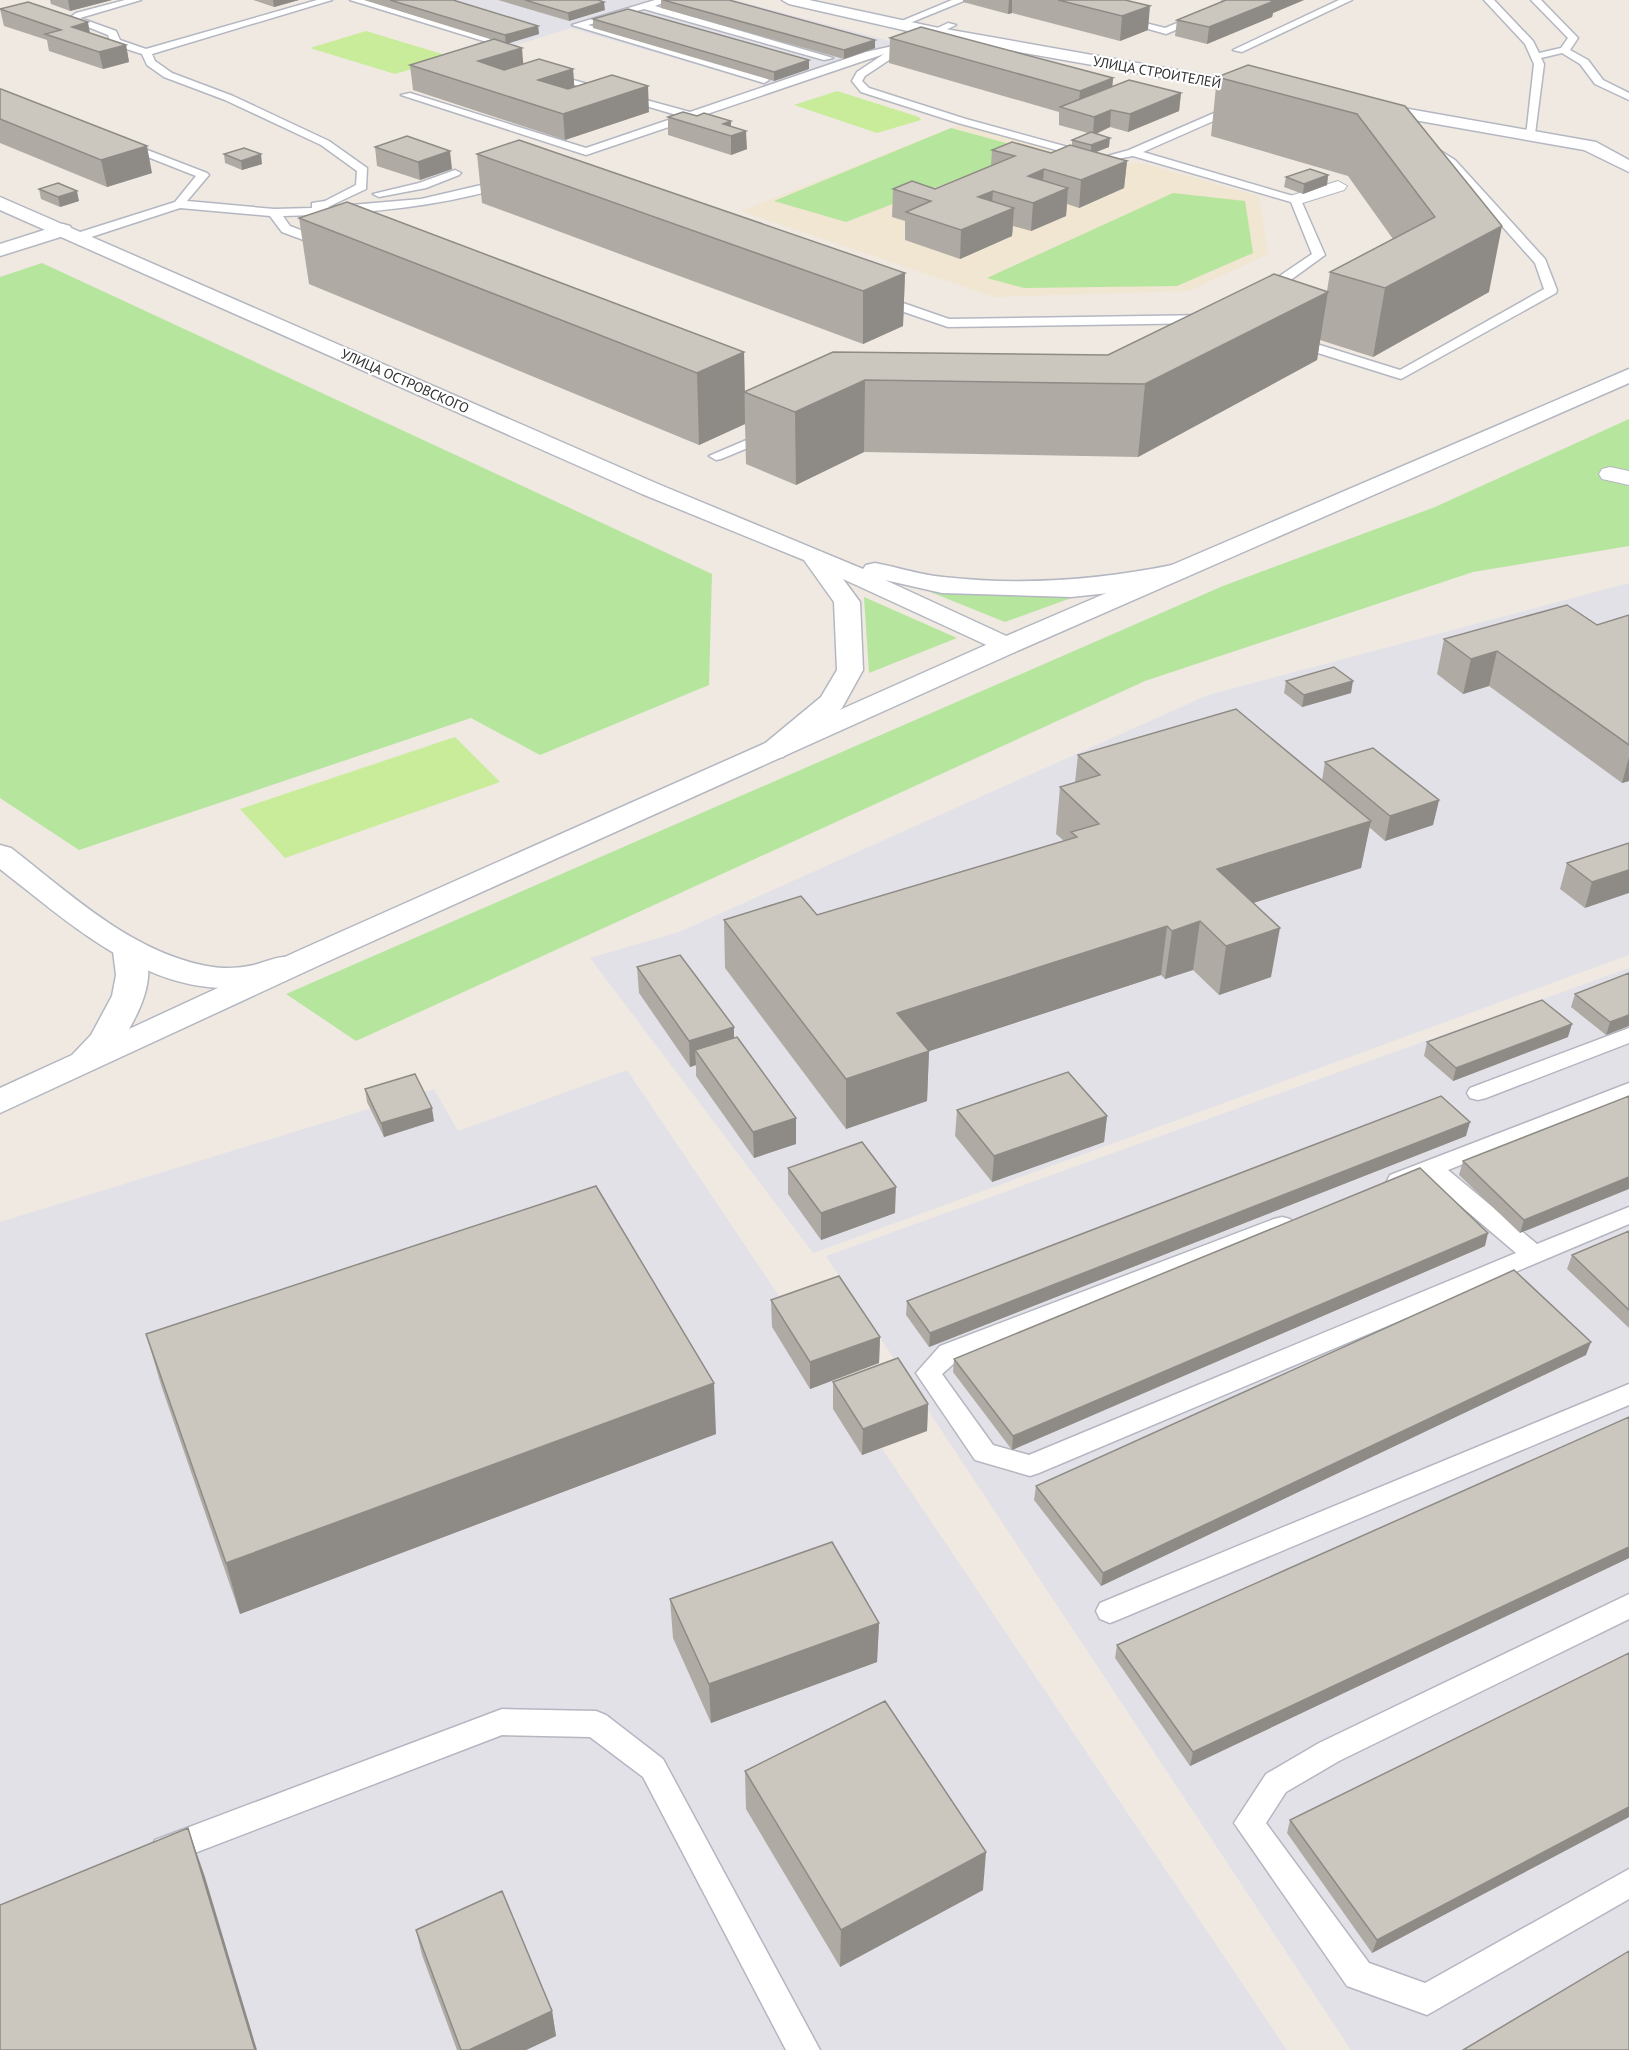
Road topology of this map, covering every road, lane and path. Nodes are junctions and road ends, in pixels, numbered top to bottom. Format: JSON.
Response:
{"nodes":[{"id":1,"x":136,"y":0,"type":"edge"},
{"id":2,"x":327,"y":0,"type":"edge"},
{"id":3,"x":355,"y":0,"type":"edge"},
{"id":4,"x":665,"y":0,"type":"edge"},
{"id":5,"x":789,"y":0,"type":"edge"},
{"id":6,"x":835,"y":0,"type":"edge"},
{"id":7,"x":961,"y":0,"type":"edge"},
{"id":8,"x":1229,"y":0,"type":"edge"},
{"id":9,"x":1347,"y":0,"type":"edge"},
{"id":10,"x":1489,"y":0,"type":"edge"},
{"id":11,"x":1536,"y":0,"type":"edge"},
{"id":12,"x":645,"y":6,"type":"junction"},
{"id":13,"x":622,"y":13,"type":"junction"},
{"id":14,"x":1109,"y":17,"type":"edge"},
{"id":15,"x":642,"y":18,"type":"edge"},
{"id":16,"x":915,"y":18,"type":"junction"},
{"id":17,"x":897,"y":25,"type":"junction"},
{"id":18,"x":951,"y":25,"type":"junction"},
{"id":19,"x":934,"y":33,"type":"junction"},
{"id":20,"x":494,"y":41,"type":"edge"},
{"id":21,"x":746,"y":47,"type":"edge"},
{"id":22,"x":902,"y":47,"type":"junction"},
{"id":23,"x":1238,"y":50,"type":"dead end"},
{"id":24,"x":1564,"y":50,"type":"junction"},
{"id":25,"x":146,"y":52,"type":"junction"},
{"id":26,"x":1537,"y":56,"type":"junction"},
{"id":27,"x":828,"y":58,"type":"edge"},
{"id":28,"x":810,"y":64,"type":"edge"},
{"id":29,"x":534,"y":70,"type":"edge"},
{"id":30,"x":764,"y":80,"type":"edge"},
{"id":31,"x":1274,"y":87,"type":"junction"},
{"id":32,"x":406,"y":95,"type":"dead end"},
{"id":33,"x":1629,"y":97,"type":"edge"},
{"id":34,"x":1356,"y":100,"type":"edge"},
{"id":35,"x":1232,"y":109,"type":"junction"},
{"id":36,"x":1255,"y":112,"type":"edge"},
{"id":37,"x":691,"y":116,"type":"junction"},
{"id":38,"x":1531,"y":128,"type":"junction"},
{"id":39,"x":1599,"y":132,"type":"dead end"},
{"id":40,"x":1414,"y":136,"type":"edge"},
{"id":41,"x":110,"y":139,"type":"edge"},
{"id":42,"x":1133,"y":152,"type":"junction"},
{"id":43,"x":1629,"y":167,"type":"edge"},
{"id":44,"x":455,"y":173,"type":"dead end"},
{"id":45,"x":524,"y":176,"type":"edge"},
{"id":46,"x":1338,"y":186,"type":"dead end"},
{"id":47,"x":1296,"y":200,"type":"junction"},
{"id":48,"x":0,"y":203,"type":"edge"},
{"id":49,"x":179,"y":204,"type":"junction"},
{"id":50,"x":328,"y":204,"type":"junction"},
{"id":51,"x":274,"y":213,"type":"junction"},
{"id":52,"x":70,"y":233,"type":"junction"},
{"id":53,"x":0,"y":250,"type":"edge"},
{"id":54,"x":342,"y":251,"type":"edge"},
{"id":55,"x":870,"y":296,"type":"edge"},
{"id":56,"x":1254,"y":300,"type":"edge"},
{"id":57,"x":1226,"y":319,"type":"edge"},
{"id":58,"x":1274,"y":334,"type":"edge"},
{"id":59,"x":1629,"y":375,"type":"edge"},
{"id":60,"x":782,"y":430,"type":"edge"},
{"id":61,"x":716,"y":456,"type":"dead end"},
{"id":62,"x":812,"y":555,"type":"junction"},
{"id":63,"x":1177,"y":572,"type":"junction"},
{"id":64,"x":1006,"y":646,"type":"junction"},
{"id":65,"x":773,"y":751,"type":"junction"},
{"id":66,"x":0,"y":854,"type":"edge"},
{"id":67,"x":129,"y":951,"type":"junction"},
{"id":68,"x":310,"y":957,"type":"junction"},
{"id":69,"x":1629,"y":1035,"type":"edge"},
{"id":70,"x":38,"y":1086,"type":"junction"},
{"id":71,"x":1629,"y":1090,"type":"edge"},
{"id":72,"x":1478,"y":1093,"type":"dead end"},
{"id":73,"x":0,"y":1102,"type":"edge"},
{"id":74,"x":1431,"y":1168,"type":"junction"},
{"id":75,"x":1376,"y":1189,"type":"edge"},
{"id":76,"x":1629,"y":1215,"type":"edge"},
{"id":77,"x":1299,"y":1219,"type":"edge"},
{"id":78,"x":1535,"y":1256,"type":"junction"},
{"id":79,"x":1629,"y":1394,"type":"edge"},
{"id":80,"x":1629,"y":1606,"type":"edge"},
{"id":81,"x":1110,"y":1611,"type":"dead end"},
{"id":82,"x":145,"y":1858,"type":"edge"},
{"id":83,"x":1629,"y":1882,"type":"edge"},
{"id":84,"x":804,"y":2050,"type":"edge"}],
"edges":[{"from":1,"to":25,"type":"lane"},
{"from":2,"to":25,"type":"lane"},
{"from":3,"to":20,"type":"lane"},
{"from":4,"to":12,"type":"lane"},
{"from":5,"to":17,"type":"street","name":"УЛИЦА СТРОИТЕЛЕЙ"},
{"from":6,"to":16,"type":"street","name":"УЛИЦА СТРОИТЕЛЕЙ"},
{"from":7,"to":16,"type":"lane"},
{"from":8,"to":14,"type":"lane"},
{"from":9,"to":23,"type":"lane"},
{"from":10,"to":26,"type":"lane"},
{"from":11,"to":24,"type":"lane"},
{"from":12,"to":13,"type":"lane"},
{"from":12,"to":27,"type":"lane"},
{"from":13,"to":15,"type":"lane"},
{"from":13,"to":30,"type":"lane"},
{"from":16,"to":17,"type":"lane"},
{"from":16,"to":18,"type":"street","name":"УЛИЦА СТРОИТЕЛЕЙ"},
{"from":17,"to":19,"type":"street","name":"УЛИЦА СТРОИТЕЛЕЙ"},
{"from":18,"to":19,"type":"lane"},
{"from":18,"to":31,"type":"street","name":"УЛИЦА СТРОИТЕЛЕЙ"},
{"from":19,"to":22,"type":"lane"},
{"from":19,"to":31,"type":"street","name":"УЛИЦА СТРОИТЕЛЕЙ"},
{"from":21,"to":28,"type":"lane"},
{"from":22,"to":37,"type":"lane"},
{"from":22,"to":42,"type":"lane"},
{"from":24,"to":26,"type":"lane"},
{"from":24,"to":33,"type":"lane"},
{"from":25,"to":50,"type":"lane"},
{"from":26,"to":38,"type":"lane"},
{"from":29,"to":37,"type":"lane"},
{"from":31,"to":35,"type":"lane"},
{"from":32,"to":37,"type":"lane"},
{"from":34,"to":38,"type":"street"},
{"from":35,"to":36,"type":"lane"},
{"from":35,"to":42,"type":"lane"},
{"from":38,"to":39,"type":"street"},
{"from":38,"to":43,"type":"street"},
{"from":40,"to":58,"type":"lane"},
{"from":41,"to":49,"type":"lane"},
{"from":42,"to":47,"type":"lane"},
{"from":44,"to":50,"type":"lane"},
{"from":45,"to":51,"type":"lane"},
{"from":46,"to":47,"type":"street"},
{"from":47,"to":56,"type":"lane"},
{"from":48,"to":52,"type":"street","name":"УЛИЦА ОСТРОВСКОГО"},
{"from":49,"to":51,"type":"lane"},
{"from":49,"to":52,"type":"lane"},
{"from":50,"to":51,"type":"lane"},
{"from":51,"to":54,"type":"lane"},
{"from":52,"to":53,"type":"street"},
{"from":52,"to":62,"type":"street","name":"УЛИЦА ОСТРОВСКОГО"},
{"from":55,"to":57,"type":"lane"},
{"from":59,"to":63,"type":"street"},
{"from":60,"to":61,"type":"lane"},
{"from":62,"to":63,"type":"street"},
{"from":62,"to":64,"type":"street"},
{"from":62,"to":65,"type":"street"},
{"from":63,"to":64,"type":"street"},
{"from":64,"to":65,"type":"street"},
{"from":65,"to":68,"type":"street"},
{"from":66,"to":67,"type":"street"},
{"from":67,"to":68,"type":"street"},
{"from":67,"to":70,"type":"street"},
{"from":68,"to":70,"type":"street"},
{"from":69,"to":72,"type":"lane"},
{"from":70,"to":73,"type":"street"},
{"from":71,"to":74,"type":"lane"},
{"from":74,"to":75,"type":"lane"},
{"from":74,"to":78,"type":"lane"},
{"from":76,"to":78,"type":"lane"},
{"from":77,"to":78,"type":"lane"},
{"from":79,"to":81,"type":"lane"},
{"from":80,"to":83,"type":"lane"},
{"from":82,"to":84,"type":"lane"}]}
